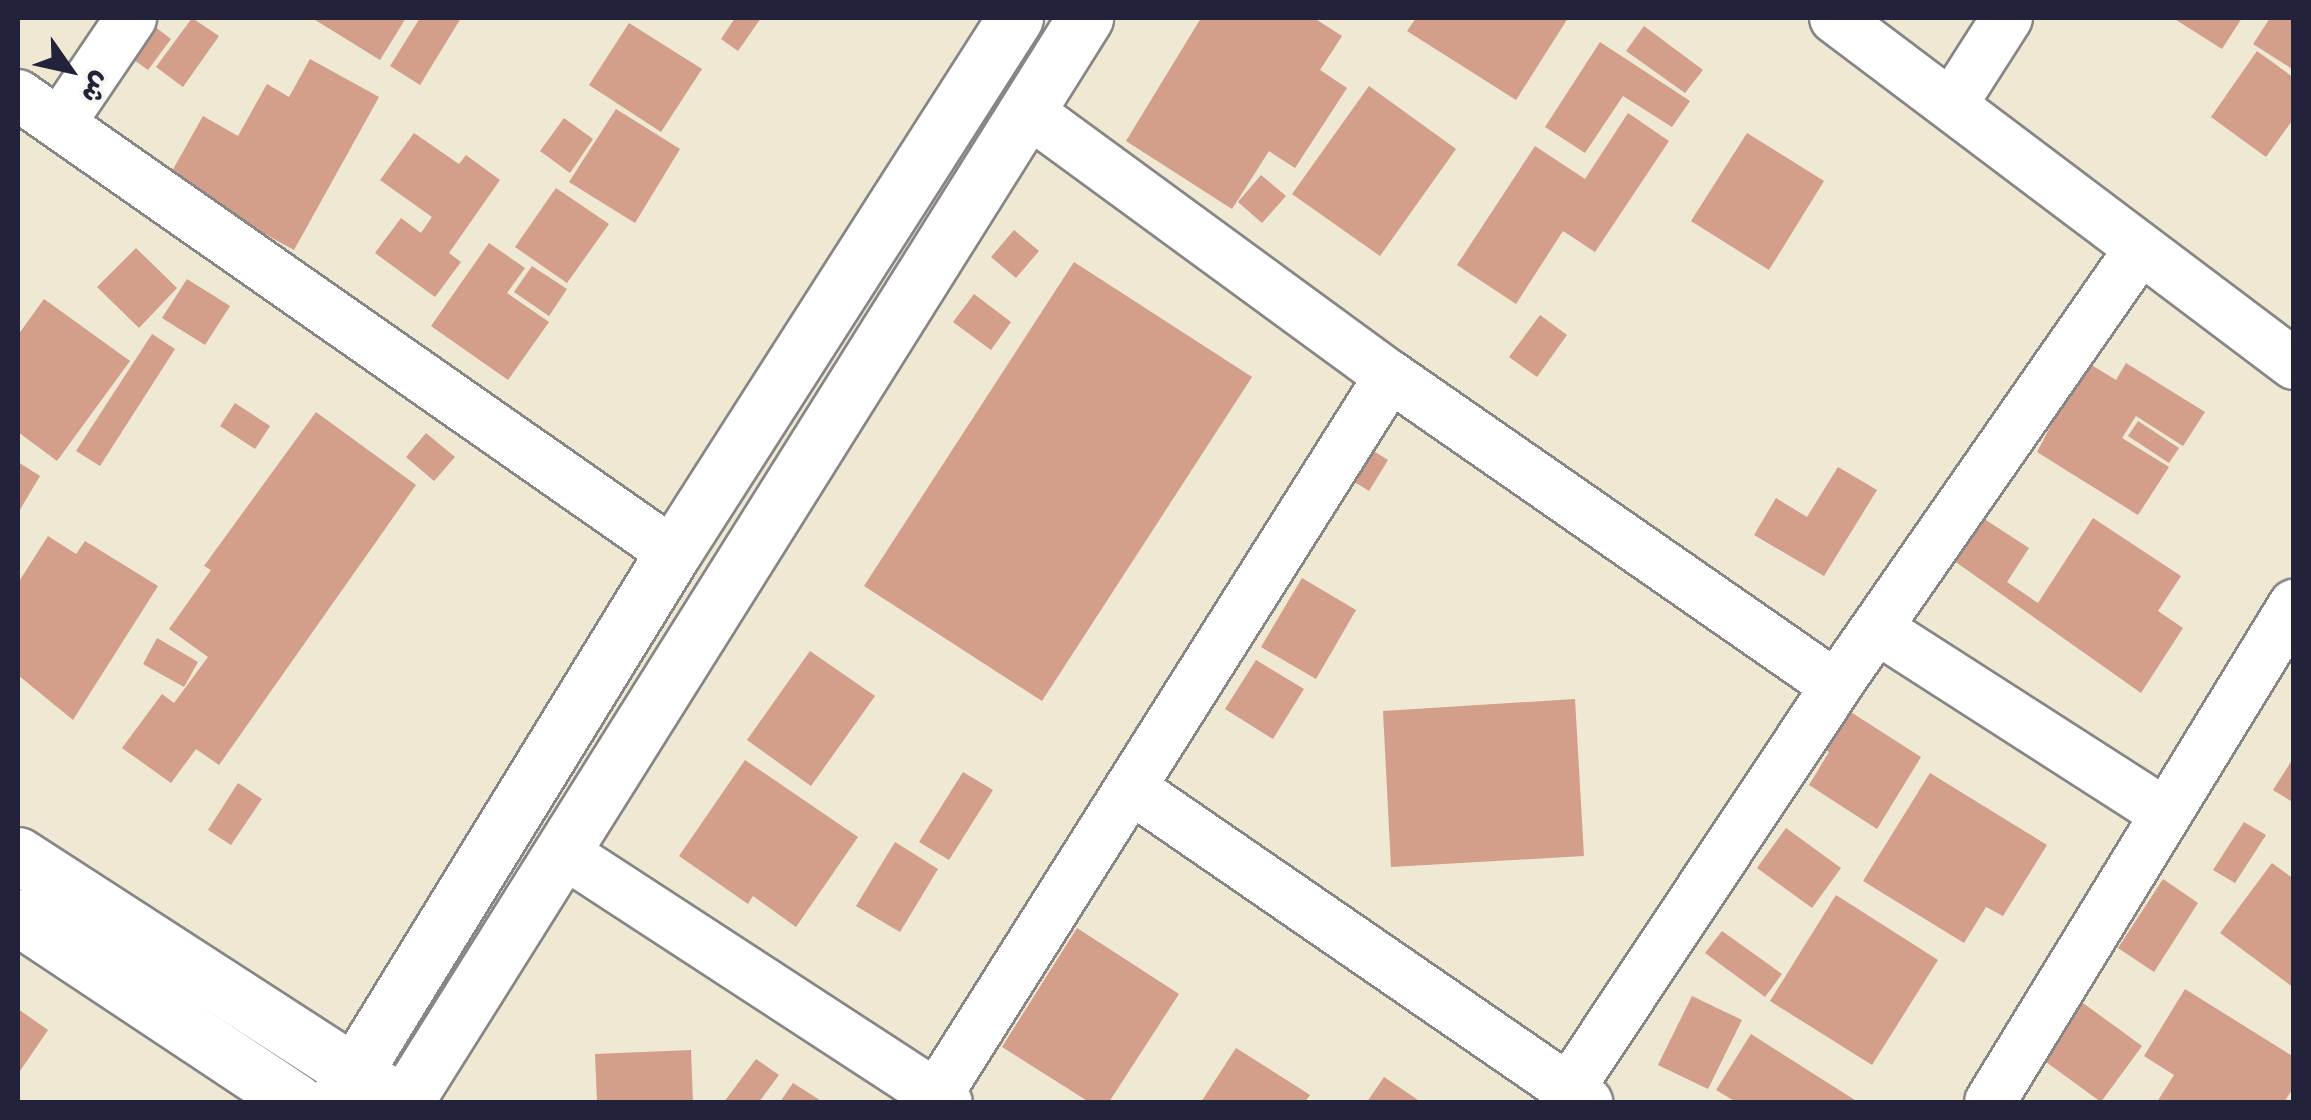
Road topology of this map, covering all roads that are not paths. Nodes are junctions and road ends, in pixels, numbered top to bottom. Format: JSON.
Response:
{"nodes":[{"id":1,"x":131,"y":18,"type":"edge"},
{"id":2,"x":1015,"y":18,"type":"edge"},
{"id":3,"x":1085,"y":18,"type":"edge"},
{"id":4,"x":1835,"y":18,"type":"edge"},
{"id":5,"x":2008,"y":18,"type":"edge"},
{"id":6,"x":18,"y":95,"type":"edge"},
{"id":7,"x":1952,"y":104,"type":"junction"},
{"id":8,"x":1026,"y":110,"type":"junction"},
{"id":9,"x":60,"y":123,"type":"junction"},
{"id":10,"x":2140,"y":249,"type":"junction"},
{"id":11,"x":2294,"y":364,"type":"edge"},
{"id":12,"x":1390,"y":376,"type":"junction"},
{"id":13,"x":673,"y":553,"type":"junction"},
{"id":14,"x":2294,"y":604,"type":"edge"},
{"id":15,"x":1878,"y":629,"type":"junction"},
{"id":16,"x":1836,"y":686,"type":"junction"},
{"id":17,"x":1130,"y":788,"type":"junction"},
{"id":18,"x":2166,"y":814,"type":"junction"},
{"id":19,"x":563,"y":852,"type":"junction"},
{"id":20,"x":18,"y":854,"type":"edge"},
{"id":21,"x":18,"y":917,"type":"edge"},
{"id":22,"x":345,"y":1088,"type":"edge"},
{"id":23,"x":1578,"y":1095,"type":"edge"},
{"id":24,"x":942,"y":1099,"type":"edge"},
{"id":25,"x":296,"y":1102,"type":"edge"},
{"id":26,"x":403,"y":1102,"type":"edge"},
{"id":27,"x":1990,"y":1102,"type":"edge"}],
"edges":[{"from":1,"to":9,"type":"street"},
{"from":2,"to":13,"type":"street"},
{"from":3,"to":8,"type":"street"},
{"from":4,"to":7,"type":"street"},
{"from":5,"to":7,"type":"street"},
{"from":6,"to":9,"type":"street"},
{"from":7,"to":10,"type":"street"},
{"from":8,"to":12,"type":"street"},
{"from":8,"to":19,"type":"street"},
{"from":9,"to":13,"type":"street"},
{"from":10,"to":11,"type":"street"},
{"from":10,"to":15,"type":"street"},
{"from":12,"to":16,"type":"street"},
{"from":12,"to":17,"type":"street"},
{"from":13,"to":22,"type":"street"},
{"from":14,"to":18,"type":"street"},
{"from":15,"to":16,"type":"street"},
{"from":15,"to":18,"type":"street"},
{"from":16,"to":23,"type":"street"},
{"from":17,"to":23,"type":"street"},
{"from":17,"to":24,"type":"street"},
{"from":18,"to":27,"type":"street"},
{"from":19,"to":24,"type":"street"},
{"from":19,"to":26,"type":"street"},
{"from":20,"to":22,"type":"street"},
{"from":21,"to":25,"type":"street"},
{"from":22,"to":26,"type":"street"}]}
